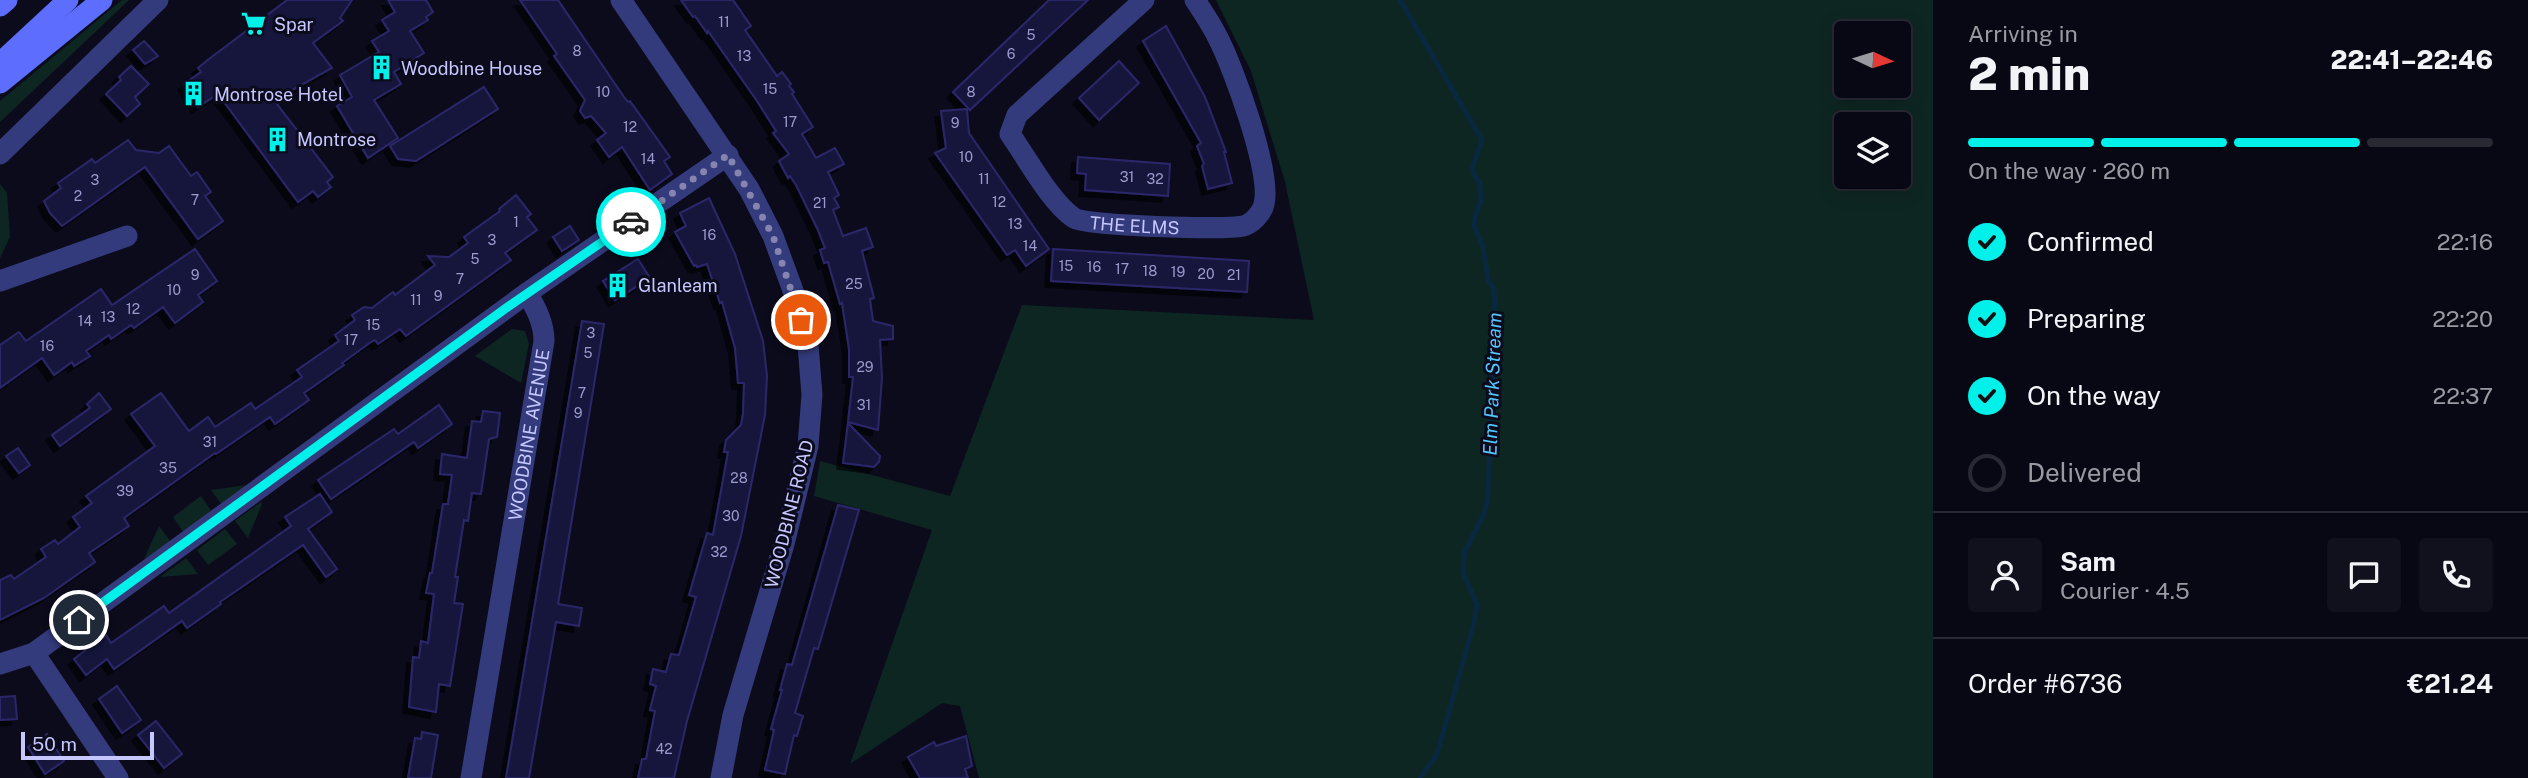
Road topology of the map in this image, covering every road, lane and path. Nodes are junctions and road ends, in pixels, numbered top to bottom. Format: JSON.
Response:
{"nodes":[{"id":1,"x":6,"y":0,"type":"edge"},
{"id":2,"x":68,"y":0,"type":"edge"},
{"id":3,"x":102,"y":0,"type":"edge"},
{"id":4,"x":158,"y":0,"type":"edge"},
{"id":5,"x":621,"y":0,"type":"edge"},
{"id":6,"x":1144,"y":0,"type":"edge"},
{"id":7,"x":1195,"y":0,"type":"edge"},
{"id":8,"x":0,"y":6,"type":"edge"},
{"id":9,"x":0,"y":63,"type":"edge"},
{"id":10,"x":0,"y":83,"type":"edge"},
{"id":11,"x":0,"y":154,"type":"edge"},
{"id":12,"x":728,"y":155,"type":"junction"},
{"id":13,"x":127,"y":236,"type":"dead end"},
{"id":14,"x":0,"y":281,"type":"edge"},
{"id":15,"x":527,"y":293,"type":"junction"},
{"id":16,"x":34,"y":653,"type":"junction"},
{"id":17,"x":0,"y":664,"type":"edge"},
{"id":18,"x":117,"y":778,"type":"edge"},
{"id":19,"x":471,"y":778,"type":"edge"},
{"id":20,"x":721,"y":778,"type":"edge"}],
"edges":[{"from":1,"to":8,"type":"main road"},
{"from":2,"to":9,"type":"main road"},
{"from":3,"to":10,"type":"main road"},
{"from":4,"to":11,"type":"street"},
{"from":5,"to":12,"type":"street","name":"WOODBINE ROAD"},
{"from":6,"to":7,"type":"street","name":"THE ELMS"},
{"from":12,"to":15,"type":"street"},
{"from":12,"to":20,"type":"street","name":"WOODBINE ROAD"},
{"from":13,"to":14,"type":"street"},
{"from":15,"to":16,"type":"street"},
{"from":15,"to":19,"type":"street","name":"WOODBINE AVENUE"},
{"from":16,"to":17,"type":"street"},
{"from":16,"to":18,"type":"street"}]}
